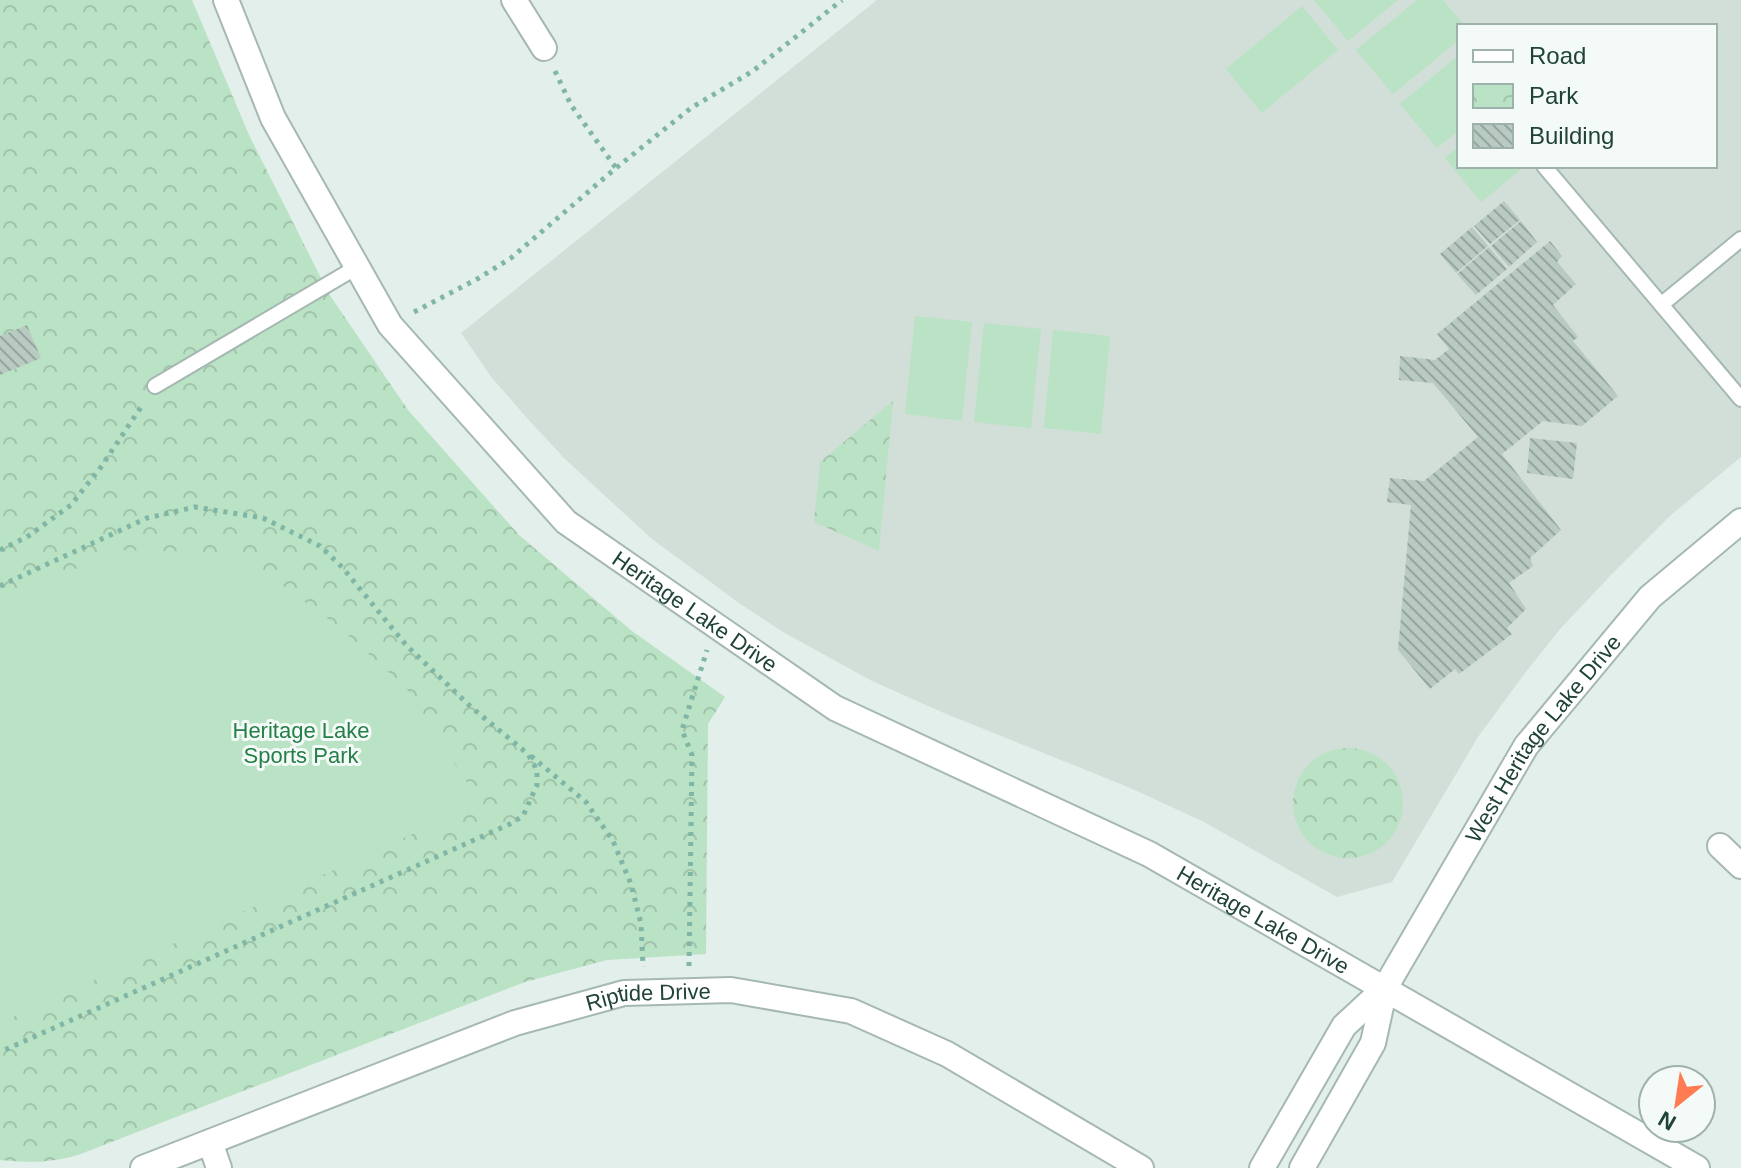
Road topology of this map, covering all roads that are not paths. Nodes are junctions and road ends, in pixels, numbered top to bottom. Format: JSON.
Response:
{"nodes":[{"id":1,"x":226,"y":0,"type":"edge"},
{"id":2,"x":514,"y":0,"type":"edge"},
{"id":3,"x":544,"y":48,"type":"road end"},
{"id":4,"x":1546,"y":168,"type":"edge"},
{"id":5,"x":1741,"y":239,"type":"edge"},
{"id":6,"x":357,"y":267,"type":"junction"},
{"id":7,"x":1662,"y":304,"type":"junction"},
{"id":8,"x":155,"y":386,"type":"road end"},
{"id":9,"x":1741,"y":399,"type":"edge"},
{"id":10,"x":1741,"y":521,"type":"edge"},
{"id":11,"x":1720,"y":846,"type":"dead end"},
{"id":12,"x":1741,"y":866,"type":"edge"},
{"id":13,"x":1385,"y":988,"type":"junction"},
{"id":14,"x":210,"y":1142,"type":"junction"},
{"id":15,"x":143,"y":1168,"type":"edge"},
{"id":16,"x":219,"y":1168,"type":"edge"},
{"id":17,"x":1141,"y":1168,"type":"edge"},
{"id":18,"x":1262,"y":1168,"type":"edge"},
{"id":19,"x":1302,"y":1168,"type":"edge"},
{"id":20,"x":1697,"y":1168,"type":"edge"}],
"edges":[{"from":1,"to":6,"type":"street","name":"Heritage Lake Drive"},
{"from":2,"to":3,"type":"street"},
{"from":4,"to":7,"type":"lane"},
{"from":5,"to":7,"type":"lane"},
{"from":6,"to":8,"type":"lane"},
{"from":6,"to":13,"type":"street","name":"Heritage Lake Drive"},
{"from":7,"to":9,"type":"lane"},
{"from":10,"to":13,"type":"street","name":"West Heritage Lake Drive"},
{"from":11,"to":12,"type":"street"},
{"from":13,"to":18,"type":"street"},
{"from":13,"to":19,"type":"street"},
{"from":13,"to":20,"type":"street","name":"Heritage Lake Drive"},
{"from":14,"to":15,"type":"street","name":"Riptide Drive"},
{"from":14,"to":16,"type":"street"},
{"from":14,"to":17,"type":"street","name":"Riptide Drive"}]}
